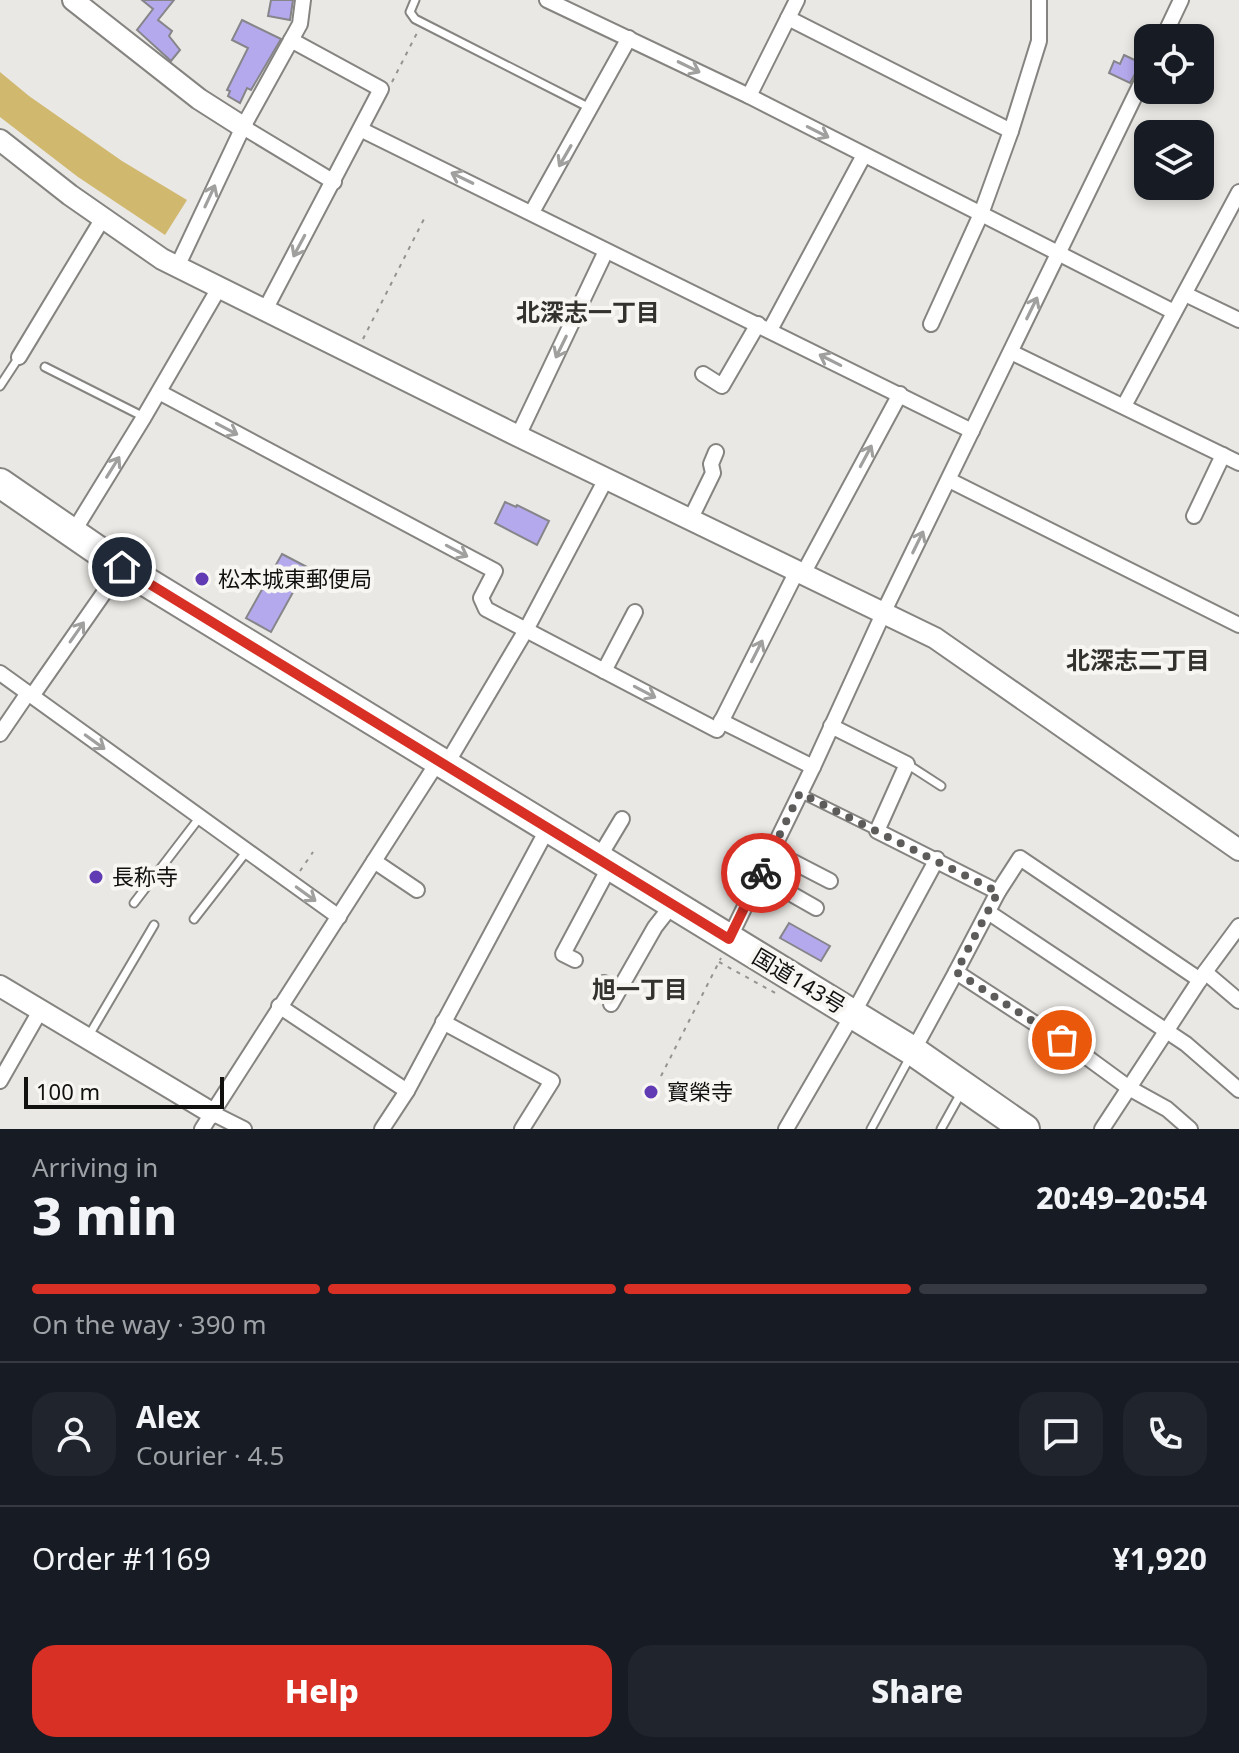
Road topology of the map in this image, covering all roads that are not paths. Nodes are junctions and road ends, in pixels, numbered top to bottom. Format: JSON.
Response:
{"nodes":[{"id":1,"x":73,"y":0,"type":"edge"},
{"id":2,"x":303,"y":0,"type":"edge"},
{"id":3,"x":415,"y":0,"type":"edge"},
{"id":4,"x":547,"y":0,"type":"edge"},
{"id":5,"x":797,"y":0,"type":"edge"},
{"id":6,"x":1039,"y":0,"type":"edge"},
{"id":7,"x":1181,"y":0,"type":"edge"},
{"id":8,"x":788,"y":18,"type":"junction"},
{"id":9,"x":1170,"y":24,"type":"edge"},
{"id":10,"x":629,"y":38,"type":"junction"},
{"id":11,"x":291,"y":40,"type":"junction"},
{"id":12,"x":749,"y":96,"type":"junction"},
{"id":13,"x":1134,"y":98,"type":"edge"},
{"id":14,"x":592,"y":109,"type":"junction"},
{"id":15,"x":243,"y":127,"type":"junction"},
{"id":16,"x":362,"y":130,"type":"junction"},
{"id":17,"x":1011,"y":131,"type":"junction"},
{"id":18,"x":0,"y":140,"type":"edge"},
{"id":19,"x":864,"y":155,"type":"junction"},
{"id":20,"x":334,"y":182,"type":"junction"},
{"id":21,"x":1239,"y":192,"type":"edge"},
{"id":22,"x":532,"y":212,"type":"junction"},
{"id":23,"x":981,"y":214,"type":"junction"},
{"id":24,"x":103,"y":218,"type":"junction"},
{"id":25,"x":606,"y":251,"type":"junction"},
{"id":26,"x":1059,"y":254,"type":"junction"},
{"id":27,"x":177,"y":267,"type":"junction"},
{"id":28,"x":219,"y":288,"type":"junction"},
{"id":29,"x":1185,"y":294,"type":"junction"},
{"id":30,"x":265,"y":310,"type":"junction"},
{"id":31,"x":1174,"y":312,"type":"junction"},
{"id":32,"x":1239,"y":320,"type":"edge"},
{"id":33,"x":931,"y":324,"type":"dead end"},
{"id":34,"x":764,"y":327,"type":"junction"},
{"id":35,"x":1011,"y":352,"type":"junction"},
{"id":36,"x":19,"y":357,"type":"joint"},
{"id":37,"x":45,"y":367,"type":"dead end"},
{"id":38,"x":703,"y":374,"type":"dead end"},
{"id":39,"x":0,"y":386,"type":"edge"},
{"id":40,"x":159,"y":392,"type":"junction"},
{"id":41,"x":900,"y":394,"type":"junction"},
{"id":42,"x":1124,"y":406,"type":"junction"},
{"id":43,"x":144,"y":417,"type":"junction"},
{"id":44,"x":972,"y":431,"type":"junction"},
{"id":45,"x":518,"y":436,"type":"junction"},
{"id":46,"x":716,"y":452,"type":"dead end"},
{"id":47,"x":1223,"y":455,"type":"junction"},
{"id":48,"x":1239,"y":463,"type":"edge"},
{"id":49,"x":606,"y":479,"type":"junction"},
{"id":50,"x":949,"y":480,"type":"junction"},
{"id":51,"x":0,"y":483,"type":"edge"},
{"id":52,"x":1194,"y":516,"type":"dead end"},
{"id":53,"x":690,"y":520,"type":"junction"},
{"id":54,"x":72,"y":534,"type":"junction"},
{"id":55,"x":122,"y":567,"type":"junction"},
{"id":56,"x":800,"y":573,"type":"junction"},
{"id":57,"x":635,"y":612,"type":"dead end"},
{"id":58,"x":884,"y":612,"type":"junction"},
{"id":59,"x":1239,"y":625,"type":"edge"},
{"id":60,"x":526,"y":630,"type":"junction"},
{"id":61,"x":604,"y":671,"type":"junction"},
{"id":62,"x":0,"y":673,"type":"edge"},
{"id":63,"x":30,"y":695,"type":"junction"},
{"id":64,"x":721,"y":721,"type":"junction"},
{"id":65,"x":831,"y":726,"type":"junction"},
{"id":66,"x":0,"y":734,"type":"edge"},
{"id":67,"x":443,"y":762,"type":"junction"},
{"id":68,"x":907,"y":764,"type":"junction"},
{"id":69,"x":813,"y":767,"type":"junction"},
{"id":70,"x":941,"y":786,"type":"dead end"},
{"id":71,"x":800,"y":793,"type":"junction"},
{"id":72,"x":200,"y":817,"type":"junction"},
{"id":73,"x":622,"y":819,"type":"dead end"},
{"id":74,"x":548,"y":828,"type":"junction"},
{"id":75,"x":877,"y":831,"type":"junction"},
{"id":76,"x":1239,"y":850,"type":"edge"},
{"id":77,"x":247,"y":851,"type":"junction"},
{"id":78,"x":772,"y":851,"type":"junction"},
{"id":79,"x":937,"y":859,"type":"junction"},
{"id":80,"x":374,"y":861,"type":"junction"},
{"id":81,"x":604,"y":862,"type":"junction"},
{"id":82,"x":760,"y":876,"type":"junction"},
{"id":83,"x":830,"y":881,"type":"dead end"},
{"id":84,"x":417,"y":890,"type":"dead end"},
{"id":85,"x":998,"y":892,"type":"junction"},
{"id":86,"x":134,"y":903,"type":"dead end"},
{"id":87,"x":673,"y":904,"type":"junction"},
{"id":88,"x":816,"y":908,"type":"dead end"},
{"id":89,"x":988,"y":912,"type":"junction"},
{"id":90,"x":339,"y":917,"type":"junction"},
{"id":91,"x":194,"y":919,"type":"dead end"},
{"id":92,"x":154,"y":925,"type":"dead end"},
{"id":93,"x":1239,"y":926,"type":"edge"},
{"id":94,"x":724,"y":950,"type":"junction"},
{"id":95,"x":565,"y":958,"type":"dead end"},
{"id":96,"x":956,"y":972,"type":"junction"},
{"id":97,"x":1203,"y":976,"type":"junction"},
{"id":98,"x":604,"y":983,"type":"dead end"},
{"id":99,"x":0,"y":986,"type":"edge"},
{"id":100,"x":1239,"y":1001,"type":"edge"},
{"id":101,"x":279,"y":1006,"type":"junction"},
{"id":102,"x":40,"y":1011,"type":"junction"},
{"id":103,"x":853,"y":1014,"type":"junction"},
{"id":104,"x":443,"y":1022,"type":"junction"},
{"id":105,"x":1165,"y":1032,"type":"junction"},
{"id":106,"x":87,"y":1039,"type":"junction"},
{"id":107,"x":913,"y":1051,"type":"junction"},
{"id":108,"x":0,"y":1081,"type":"edge"},
{"id":109,"x":965,"y":1088,"type":"junction"},
{"id":110,"x":1129,"y":1088,"type":"junction"},
{"id":111,"x":1239,"y":1090,"type":"edge"},
{"id":112,"x":407,"y":1091,"type":"junction"},
{"id":113,"x":207,"y":1121,"type":"edge"},
{"id":114,"x":244,"y":1129,"type":"edge"},
{"id":115,"x":382,"y":1129,"type":"edge"},
{"id":116,"x":522,"y":1129,"type":"edge"},
{"id":117,"x":786,"y":1129,"type":"edge"},
{"id":118,"x":871,"y":1129,"type":"edge"},
{"id":119,"x":941,"y":1129,"type":"edge"},
{"id":120,"x":1025,"y":1129,"type":"edge"},
{"id":121,"x":1102,"y":1129,"type":"edge"},
{"id":122,"x":1190,"y":1129,"type":"edge"}],
"edges":[{"from":1,"to":15,"type":"street"},
{"from":2,"to":11,"type":"street"},
{"from":3,"to":14,"type":"lane"},
{"from":4,"to":10,"type":"street"},
{"from":5,"to":8,"type":"street"},
{"from":6,"to":17,"type":"street"},
{"from":7,"to":9,"type":"street"},
{"from":8,"to":12,"type":"street"},
{"from":8,"to":17,"type":"street"},
{"from":10,"to":12,"type":"street","one_way":true},
{"from":10,"to":14,"type":"street"},
{"from":11,"to":15,"type":"street"},
{"from":11,"to":16,"type":"street"},
{"from":12,"to":19,"type":"street","one_way":true},
{"from":13,"to":26,"type":"street"},
{"from":14,"to":22,"type":"street","one_way":true},
{"from":15,"to":20,"type":"street"},
{"from":27,"to":15,"type":"street","one_way":true},
{"from":16,"to":20,"type":"street"},
{"from":22,"to":16,"type":"street","one_way":true},
{"from":17,"to":23,"type":"street"},
{"from":18,"to":24,"type":"street"},
{"from":19,"to":23,"type":"street"},
{"from":19,"to":34,"type":"street"},
{"from":20,"to":30,"type":"street","one_way":true},
{"from":21,"to":29,"type":"street"},
{"from":22,"to":25,"type":"street"},
{"from":23,"to":26,"type":"street"},
{"from":23,"to":33,"type":"street"},
{"from":24,"to":27,"type":"street"},
{"from":24,"to":36,"type":"street"},
{"from":25,"to":34,"type":"street"},
{"from":25,"to":45,"type":"street","one_way":true},
{"from":26,"to":31,"type":"street"},
{"from":35,"to":26,"type":"street","one_way":true},
{"from":27,"to":28,"type":"street"},
{"from":28,"to":30,"type":"street"},
{"from":28,"to":40,"type":"street"},
{"from":29,"to":31,"type":"street"},
{"from":29,"to":32,"type":"street"},
{"from":30,"to":45,"type":"street"},
{"from":31,"to":42,"type":"street"},
{"from":34,"to":38,"type":"street"},
{"from":41,"to":34,"type":"street","one_way":true},
{"from":35,"to":42,"type":"street"},
{"from":35,"to":44,"type":"street"},
{"from":36,"to":39,"type":"lane"},
{"from":37,"to":43,"type":"lane"},
{"from":40,"to":43,"type":"street"},
{"from":40,"to":60,"type":"street","one_way":true},
{"from":41,"to":44,"type":"street"},
{"from":56,"to":41,"type":"street","one_way":true},
{"from":42,"to":47,"type":"street"},
{"from":54,"to":43,"type":"street","one_way":true},
{"from":44,"to":50,"type":"street"},
{"from":45,"to":49,"type":"street"},
{"from":46,"to":53,"type":"street"},
{"from":47,"to":48,"type":"street"},
{"from":47,"to":52,"type":"street"},
{"from":49,"to":53,"type":"street"},
{"from":49,"to":60,"type":"street"},
{"from":58,"to":50,"type":"street","one_way":true},
{"from":50,"to":59,"type":"street"},
{"from":51,"to":54,"type":"highway","name":"国道143号"},
{"from":53,"to":56,"type":"street"},
{"from":54,"to":55,"type":"highway","name":"国道143号"},
{"from":63,"to":55,"type":"street","one_way":true},
{"from":55,"to":67,"type":"highway","name":"国道143号"},
{"from":56,"to":58,"type":"street"},
{"from":64,"to":56,"type":"street","one_way":true},
{"from":57,"to":61,"type":"street"},
{"from":58,"to":65,"type":"street"},
{"from":58,"to":76,"type":"street"},
{"from":60,"to":61,"type":"street"},
{"from":60,"to":67,"type":"street"},
{"from":61,"to":64,"type":"street","one_way":true},
{"from":62,"to":63,"type":"street"},
{"from":63,"to":66,"type":"street"},
{"from":63,"to":72,"type":"street","one_way":true},
{"from":64,"to":69,"type":"street"},
{"from":65,"to":68,"type":"street"},
{"from":65,"to":69,"type":"street"},
{"from":67,"to":74,"type":"highway","name":"国道143号"},
{"from":67,"to":80,"type":"street"},
{"from":68,"to":70,"type":"lane"},
{"from":68,"to":75,"type":"street"},
{"from":69,"to":71,"type":"street"},
{"from":71,"to":75,"type":"lane"},
{"from":71,"to":78,"type":"street"},
{"from":72,"to":77,"type":"street"},
{"from":72,"to":86,"type":"lane"},
{"from":73,"to":81,"type":"street"},
{"from":74,"to":81,"type":"highway","name":"国道143号"},
{"from":74,"to":104,"type":"street"},
{"from":75,"to":79,"type":"street"},
{"from":77,"to":90,"type":"street","one_way":true},
{"from":77,"to":91,"type":"lane"},
{"from":78,"to":82,"type":"street"},
{"from":78,"to":83,"type":"street"},
{"from":79,"to":85,"type":"street"},
{"from":79,"to":103,"type":"street"},
{"from":80,"to":84,"type":"street"},
{"from":80,"to":90,"type":"street"},
{"from":81,"to":87,"type":"highway","name":"国道143号"},
{"from":81,"to":95,"type":"street"},
{"from":82,"to":88,"type":"street"},
{"from":82,"to":94,"type":"street"},
{"from":85,"to":89,"type":"street"},
{"from":85,"to":97,"type":"street"},
{"from":87,"to":94,"type":"highway","name":"国道143号"},
{"from":87,"to":98,"type":"street"},
{"from":89,"to":96,"type":"street"},
{"from":89,"to":105,"type":"street"},
{"from":90,"to":101,"type":"street"},
{"from":92,"to":106,"type":"lane"},
{"from":93,"to":97,"type":"street"},
{"from":94,"to":103,"type":"highway","name":"国道143号"},
{"from":96,"to":107,"type":"street"},
{"from":96,"to":110,"type":"street"},
{"from":97,"to":100,"type":"street"},
{"from":97,"to":105,"type":"street"},
{"from":99,"to":102,"type":"street"},
{"from":101,"to":112,"type":"street"},
{"from":101,"to":113,"type":"street"},
{"from":102,"to":106,"type":"street"},
{"from":102,"to":108,"type":"street"},
{"from":103,"to":107,"type":"highway","name":"国道143号"},
{"from":103,"to":117,"type":"street"},
{"from":104,"to":112,"type":"street"},
{"from":104,"to":116,"type":"street"},
{"from":105,"to":110,"type":"street"},
{"from":105,"to":111,"type":"street"},
{"from":106,"to":113,"type":"street"},
{"from":107,"to":109,"type":"highway","name":"国道143号"},
{"from":107,"to":118,"type":"lane"},
{"from":109,"to":119,"type":"lane"},
{"from":109,"to":120,"type":"highway","name":"国道143号"},
{"from":110,"to":121,"type":"street"},
{"from":110,"to":122,"type":"street"},
{"from":112,"to":115,"type":"street"},
{"from":113,"to":114,"type":"street"}]}
